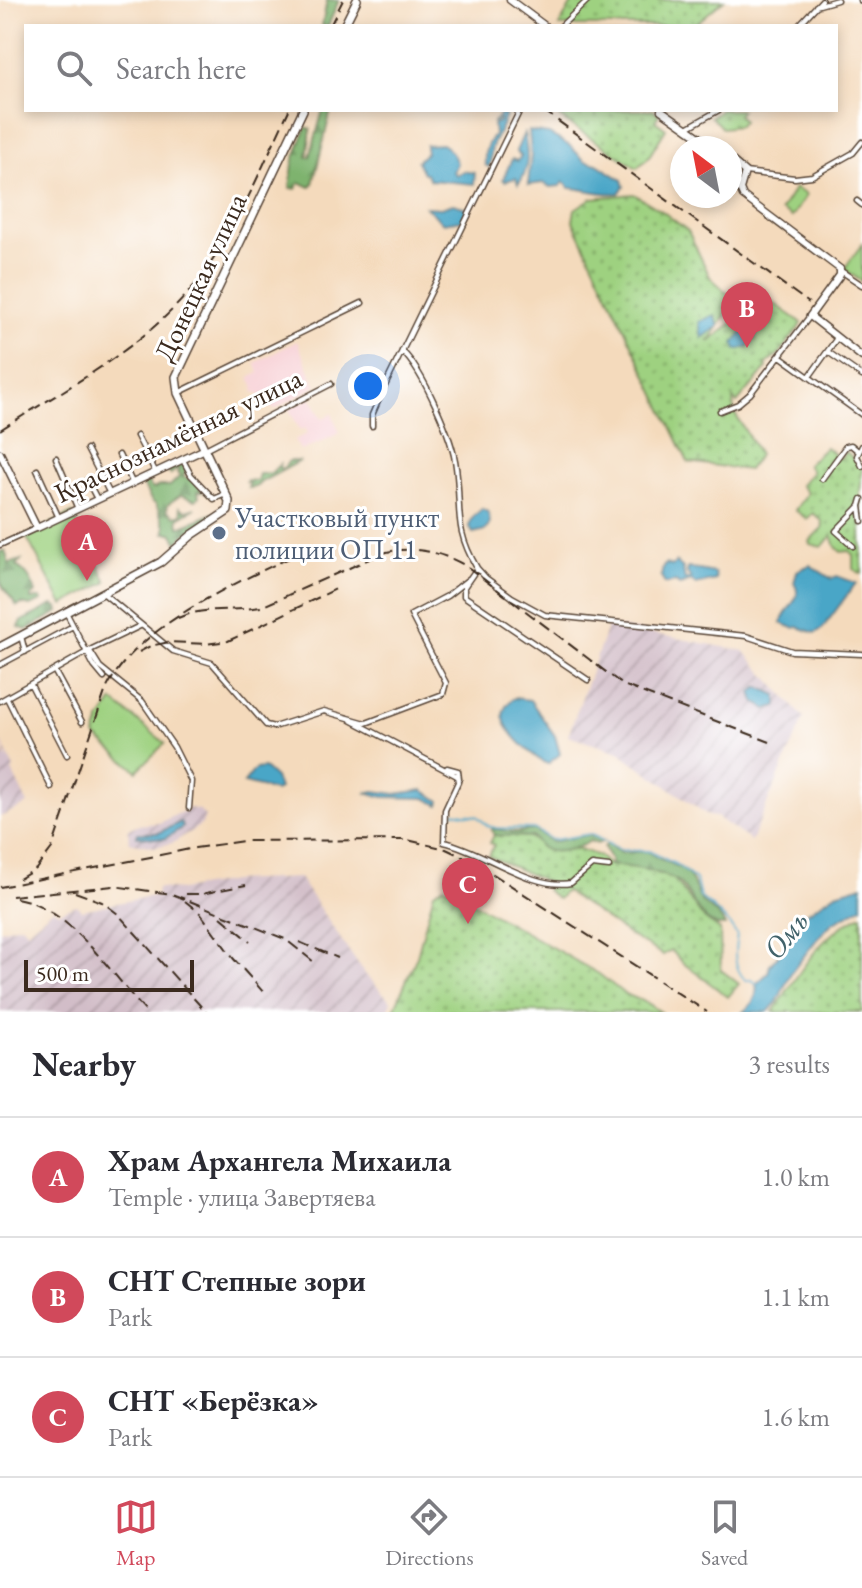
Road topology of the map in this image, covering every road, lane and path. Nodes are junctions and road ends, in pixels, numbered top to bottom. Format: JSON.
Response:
{"nodes":[{"id":1,"x":357,"y":0,"type":"edge"},
{"id":2,"x":510,"y":0,"type":"edge"},
{"id":3,"x":588,"y":0,"type":"edge"},
{"id":4,"x":822,"y":0,"type":"edge"},
{"id":5,"x":837,"y":0,"type":"edge"},
{"id":6,"x":814,"y":7,"type":"junction"},
{"id":7,"x":345,"y":24,"type":"edge"},
{"id":8,"x":542,"y":24,"type":"edge"},
{"id":9,"x":563,"y":24,"type":"edge"},
{"id":10,"x":800,"y":24,"type":"edge"},
{"id":11,"x":302,"y":112,"type":"edge"},
{"id":12,"x":519,"y":112,"type":"edge"},
{"id":13,"x":664,"y":112,"type":"edge"},
{"id":14,"x":715,"y":112,"type":"edge"},
{"id":15,"x":687,"y":128,"type":"junction"},
{"id":16,"x":698,"y":136,"type":"edge"},
{"id":17,"x":862,"y":142,"type":"edge"},
{"id":18,"x":742,"y":169,"type":"edge"},
{"id":19,"x":745,"y":172,"type":"junction"},
{"id":20,"x":857,"y":201,"type":"dead end"},
{"id":21,"x":862,"y":205,"type":"edge"},
{"id":22,"x":841,"y":271,"type":"junction"},
{"id":23,"x":862,"y":285,"type":"edge"},
{"id":24,"x":362,"y":303,"type":"dead end"},
{"id":25,"x":810,"y":316,"type":"junction"},
{"id":26,"x":837,"y":338,"type":"junction"},
{"id":27,"x":402,"y":351,"type":"junction"},
{"id":28,"x":828,"y":352,"type":"junction"},
{"id":29,"x":780,"y":356,"type":"junction"},
{"id":30,"x":862,"y":357,"type":"edge"},
{"id":31,"x":862,"y":376,"type":"edge"},
{"id":32,"x":809,"y":377,"type":"junction"},
{"id":33,"x":331,"y":384,"type":"dead end"},
{"id":34,"x":178,"y":393,"type":"junction"},
{"id":35,"x":720,"y":411,"type":"dead end"},
{"id":36,"x":862,"y":415,"type":"edge"},
{"id":37,"x":372,"y":426,"type":"dead end"},
{"id":38,"x":137,"y":436,"type":"dead end"},
{"id":39,"x":860,"y":448,"type":"edge"},
{"id":40,"x":87,"y":449,"type":"dead end"},
{"id":41,"x":205,"y":449,"type":"junction"},
{"id":42,"x":0,"y":453,"type":"edge"},
{"id":43,"x":119,"y":455,"type":"dead end"},
{"id":44,"x":56,"y":458,"type":"dead end"},
{"id":45,"x":183,"y":460,"type":"junction"},
{"id":46,"x":862,"y":466,"type":"edge"},
{"id":47,"x":37,"y":470,"type":"dead end"},
{"id":48,"x":156,"y":474,"type":"junction"},
{"id":49,"x":822,"y":479,"type":"dead end"},
{"id":50,"x":87,"y":480,"type":"dead end"},
{"id":51,"x":133,"y":485,"type":"junction"},
{"id":52,"x":110,"y":494,"type":"junction"},
{"id":53,"x":226,"y":494,"type":"junction"},
{"id":54,"x":97,"y":499,"type":"junction"},
{"id":55,"x":862,"y":499,"type":"edge"},
{"id":56,"x":860,"y":506,"type":"junction"},
{"id":57,"x":78,"y":509,"type":"junction"},
{"id":58,"x":59,"y":518,"type":"junction"},
{"id":59,"x":862,"y":521,"type":"edge"},
{"id":60,"x":37,"y":528,"type":"junction"},
{"id":61,"x":0,"y":545,"type":"edge"},
{"id":62,"x":853,"y":546,"type":"dead end"},
{"id":63,"x":477,"y":568,"type":"junction"},
{"id":64,"x":470,"y":578,"type":"junction"},
{"id":65,"x":102,"y":593,"type":"junction"},
{"id":66,"x":66,"y":612,"type":"junction"},
{"id":67,"x":73,"y":626,"type":"junction"},
{"id":68,"x":140,"y":626,"type":"junction"},
{"id":69,"x":21,"y":636,"type":"junction"},
{"id":70,"x":0,"y":647,"type":"edge"},
{"id":71,"x":25,"y":652,"type":"junction"},
{"id":72,"x":88,"y":652,"type":"junction"},
{"id":73,"x":862,"y":654,"type":"edge"},
{"id":74,"x":0,"y":665,"type":"edge"},
{"id":75,"x":55,"y":672,"type":"junction"},
{"id":76,"x":104,"y":678,"type":"dead end"},
{"id":77,"x":588,"y":680,"type":"dead end"},
{"id":78,"x":31,"y":685,"type":"junction"},
{"id":79,"x":7,"y":698,"type":"junction"},
{"id":80,"x":0,"y":701,"type":"edge"},
{"id":81,"x":349,"y":719,"type":"junction"},
{"id":82,"x":82,"y":722,"type":"dead end"},
{"id":83,"x":67,"y":755,"type":"dead end"},
{"id":84,"x":51,"y":787,"type":"dead end"},
{"id":85,"x":189,"y":808,"type":"dead end"},
{"id":86,"x":609,"y":867,"type":"dead end"}],
"edges":[{"from":1,"to":7,"type":"main road"},
{"from":2,"to":8,"type":"street"},
{"from":3,"to":9,"type":"street"},
{"from":4,"to":6,"type":"street"},
{"from":5,"to":6,"type":"street"},
{"from":6,"to":10,"type":"street"},
{"from":11,"to":34,"type":"main road","name":"Донецкая улица"},
{"from":12,"to":27,"type":"street"},
{"from":13,"to":15,"type":"street"},
{"from":14,"to":15,"type":"street"},
{"from":15,"to":16,"type":"street"},
{"from":17,"to":19,"type":"street"},
{"from":18,"to":19,"type":"street"},
{"from":19,"to":22,"type":"street"},
{"from":20,"to":21,"type":"street"},
{"from":22,"to":23,"type":"street"},
{"from":22,"to":25,"type":"street"},
{"from":24,"to":34,"type":"street"},
{"from":25,"to":26,"type":"street"},
{"from":25,"to":29,"type":"street"},
{"from":26,"to":28,"type":"street"},
{"from":26,"to":30,"type":"street"},
{"from":27,"to":37,"type":"street"},
{"from":27,"to":63,"type":"street"},
{"from":28,"to":31,"type":"street"},
{"from":28,"to":32,"type":"street"},
{"from":29,"to":32,"type":"street"},
{"from":29,"to":35,"type":"street"},
{"from":32,"to":36,"type":"street"},
{"from":33,"to":41,"type":"street","name":"Краснознамённая улица"},
{"from":34,"to":41,"type":"main road","name":"Донецкая улица"},
{"from":38,"to":48,"type":"street"},
{"from":39,"to":46,"type":"street"},
{"from":39,"to":49,"type":"street"},
{"from":40,"to":52,"type":"street"},
{"from":41,"to":45,"type":"street","name":"Краснознамённая улица"},
{"from":41,"to":53,"type":"main road","name":"Донецкая улица"},
{"from":42,"to":60,"type":"street"},
{"from":43,"to":51,"type":"street"},
{"from":44,"to":57,"type":"street"},
{"from":45,"to":48,"type":"street","name":"Краснознамённая улица"},
{"from":45,"to":53,"type":"street"},
{"from":47,"to":58,"type":"street"},
{"from":48,"to":51,"type":"street","name":"Краснознамённая улица"},
{"from":50,"to":54,"type":"street"},
{"from":51,"to":52,"type":"street","name":"Краснознамённая улица"},
{"from":52,"to":54,"type":"street","name":"Краснознамённая улица"},
{"from":53,"to":65,"type":"main road","name":"Донецкая улица"},
{"from":54,"to":57,"type":"street","name":"Краснознамённая улица"},
{"from":55,"to":56,"type":"street"},
{"from":56,"to":59,"type":"street"},
{"from":56,"to":62,"type":"street"},
{"from":57,"to":58,"type":"street","name":"Краснознамённая улица"},
{"from":58,"to":60,"type":"street","name":"Краснознамённая улица"},
{"from":60,"to":61,"type":"street","name":"Краснознамённая улица"},
{"from":63,"to":64,"type":"street"},
{"from":63,"to":73,"type":"street"},
{"from":64,"to":77,"type":"street"},
{"from":64,"to":81,"type":"street"},
{"from":65,"to":66,"type":"main road"},
{"from":65,"to":68,"type":"street"},
{"from":66,"to":67,"type":"street"},
{"from":66,"to":69,"type":"main road"},
{"from":67,"to":71,"type":"street"},
{"from":67,"to":72,"type":"street"},
{"from":68,"to":72,"type":"street"},
{"from":68,"to":81,"type":"street"},
{"from":69,"to":70,"type":"main road"},
{"from":69,"to":71,"type":"street"},
{"from":71,"to":74,"type":"street"},
{"from":72,"to":75,"type":"street"},
{"from":72,"to":76,"type":"street"},
{"from":72,"to":85,"type":"street"},
{"from":75,"to":78,"type":"street"},
{"from":75,"to":82,"type":"street"},
{"from":78,"to":79,"type":"street"},
{"from":78,"to":83,"type":"street"},
{"from":79,"to":80,"type":"street"},
{"from":79,"to":84,"type":"street"},
{"from":81,"to":86,"type":"street"}]}
